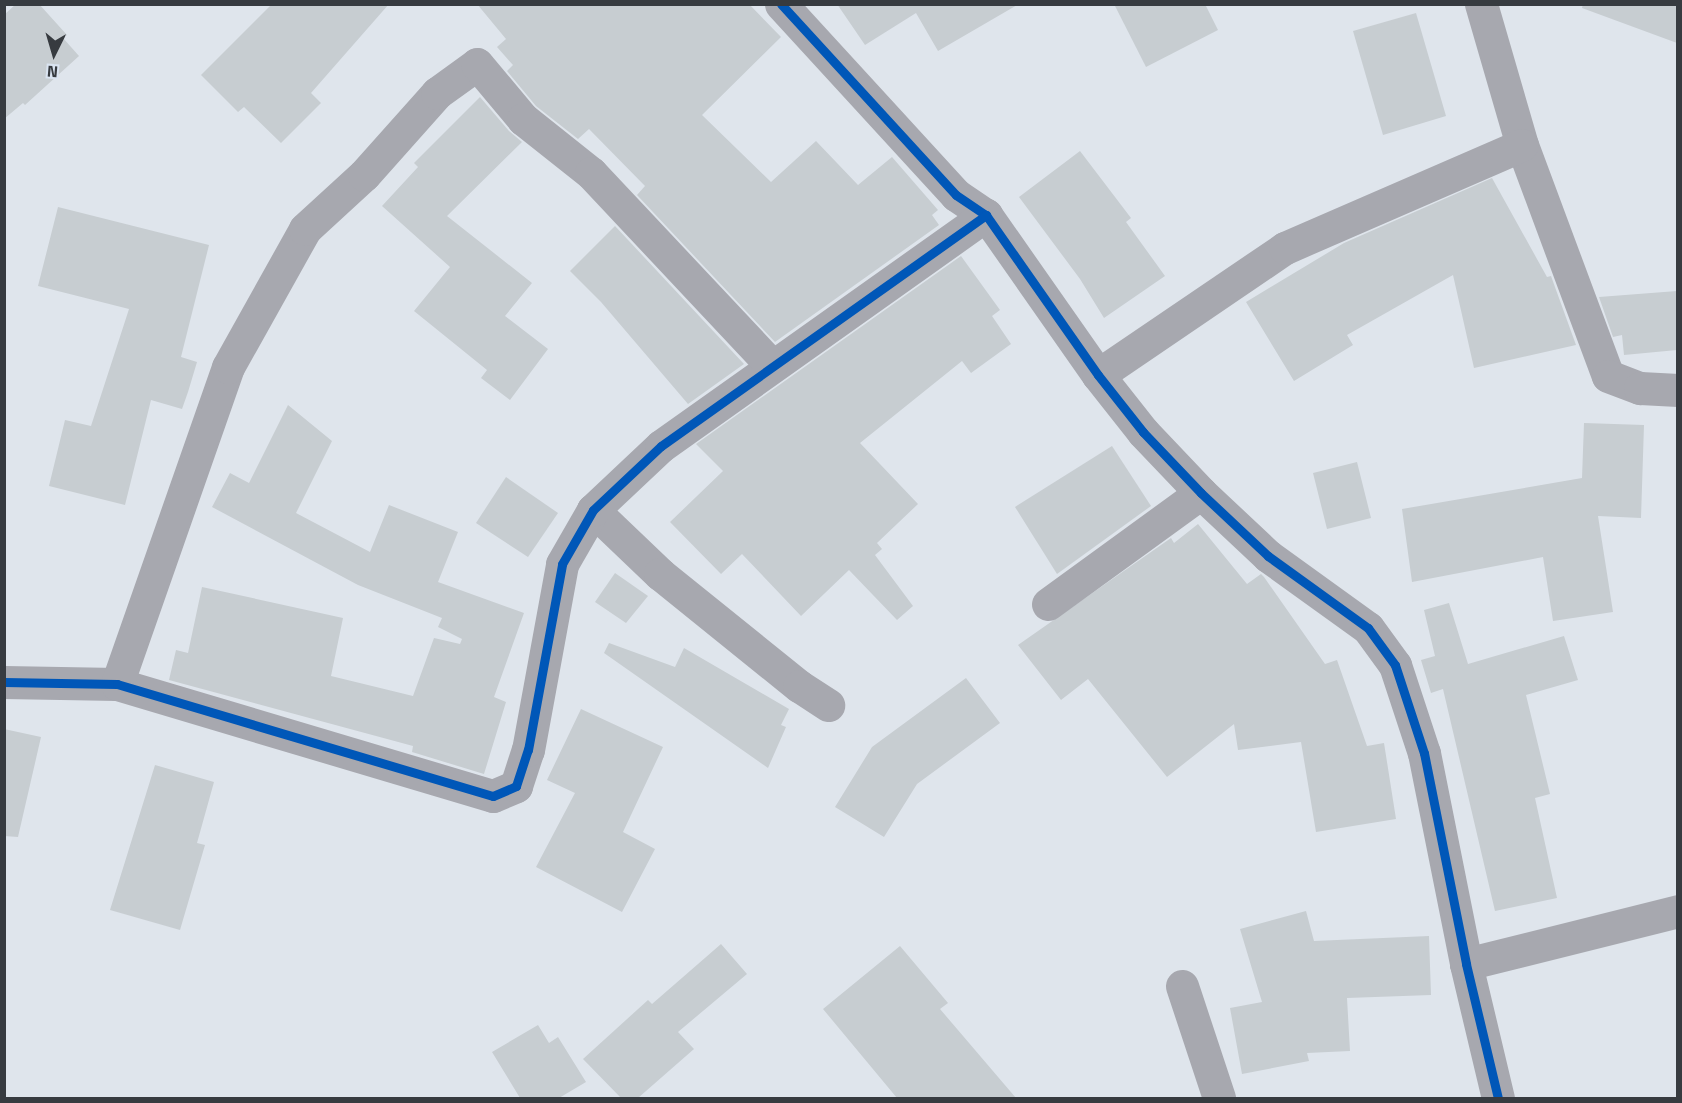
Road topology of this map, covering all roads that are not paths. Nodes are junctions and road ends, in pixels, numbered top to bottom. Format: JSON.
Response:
{"nodes":[{"id":1,"x":781,"y":4,"type":"edge"},
{"id":2,"x":1481,"y":4,"type":"edge"},
{"id":3,"x":1522,"y":145,"type":"junction"},
{"id":4,"x":986,"y":215,"type":"junction"},
{"id":5,"x":771,"y":365,"type":"junction"},
{"id":6,"x":1098,"y":375,"type":"junction"},
{"id":7,"x":1677,"y":390,"type":"edge"},
{"id":8,"x":1201,"y":493,"type":"junction"},
{"id":9,"x":593,"y":510,"type":"junction"},
{"id":10,"x":1048,"y":604,"type":"dead end"},
{"id":11,"x":4,"y":682,"type":"edge"},
{"id":12,"x":117,"y":684,"type":"junction"},
{"id":13,"x":828,"y":705,"type":"dead end"},
{"id":14,"x":1677,"y":912,"type":"edge"},
{"id":15,"x":1466,"y":964,"type":"junction"},
{"id":16,"x":1182,"y":986,"type":"dead end"},
{"id":17,"x":1493,"y":1096,"type":"edge"},
{"id":18,"x":1220,"y":1098,"type":"edge"}],
"edges":[{"from":1,"to":4,"type":"street"},
{"from":2,"to":3,"type":"street"},
{"from":3,"to":6,"type":"street"},
{"from":3,"to":7,"type":"street"},
{"from":4,"to":5,"type":"street"},
{"from":4,"to":6,"type":"street"},
{"from":5,"to":9,"type":"street"},
{"from":5,"to":12,"type":"street"},
{"from":6,"to":8,"type":"street"},
{"from":8,"to":10,"type":"street"},
{"from":8,"to":15,"type":"street"},
{"from":9,"to":12,"type":"street"},
{"from":9,"to":13,"type":"street"},
{"from":11,"to":12,"type":"street"},
{"from":14,"to":15,"type":"street"},
{"from":15,"to":17,"type":"street"},
{"from":16,"to":18,"type":"street"}]}
